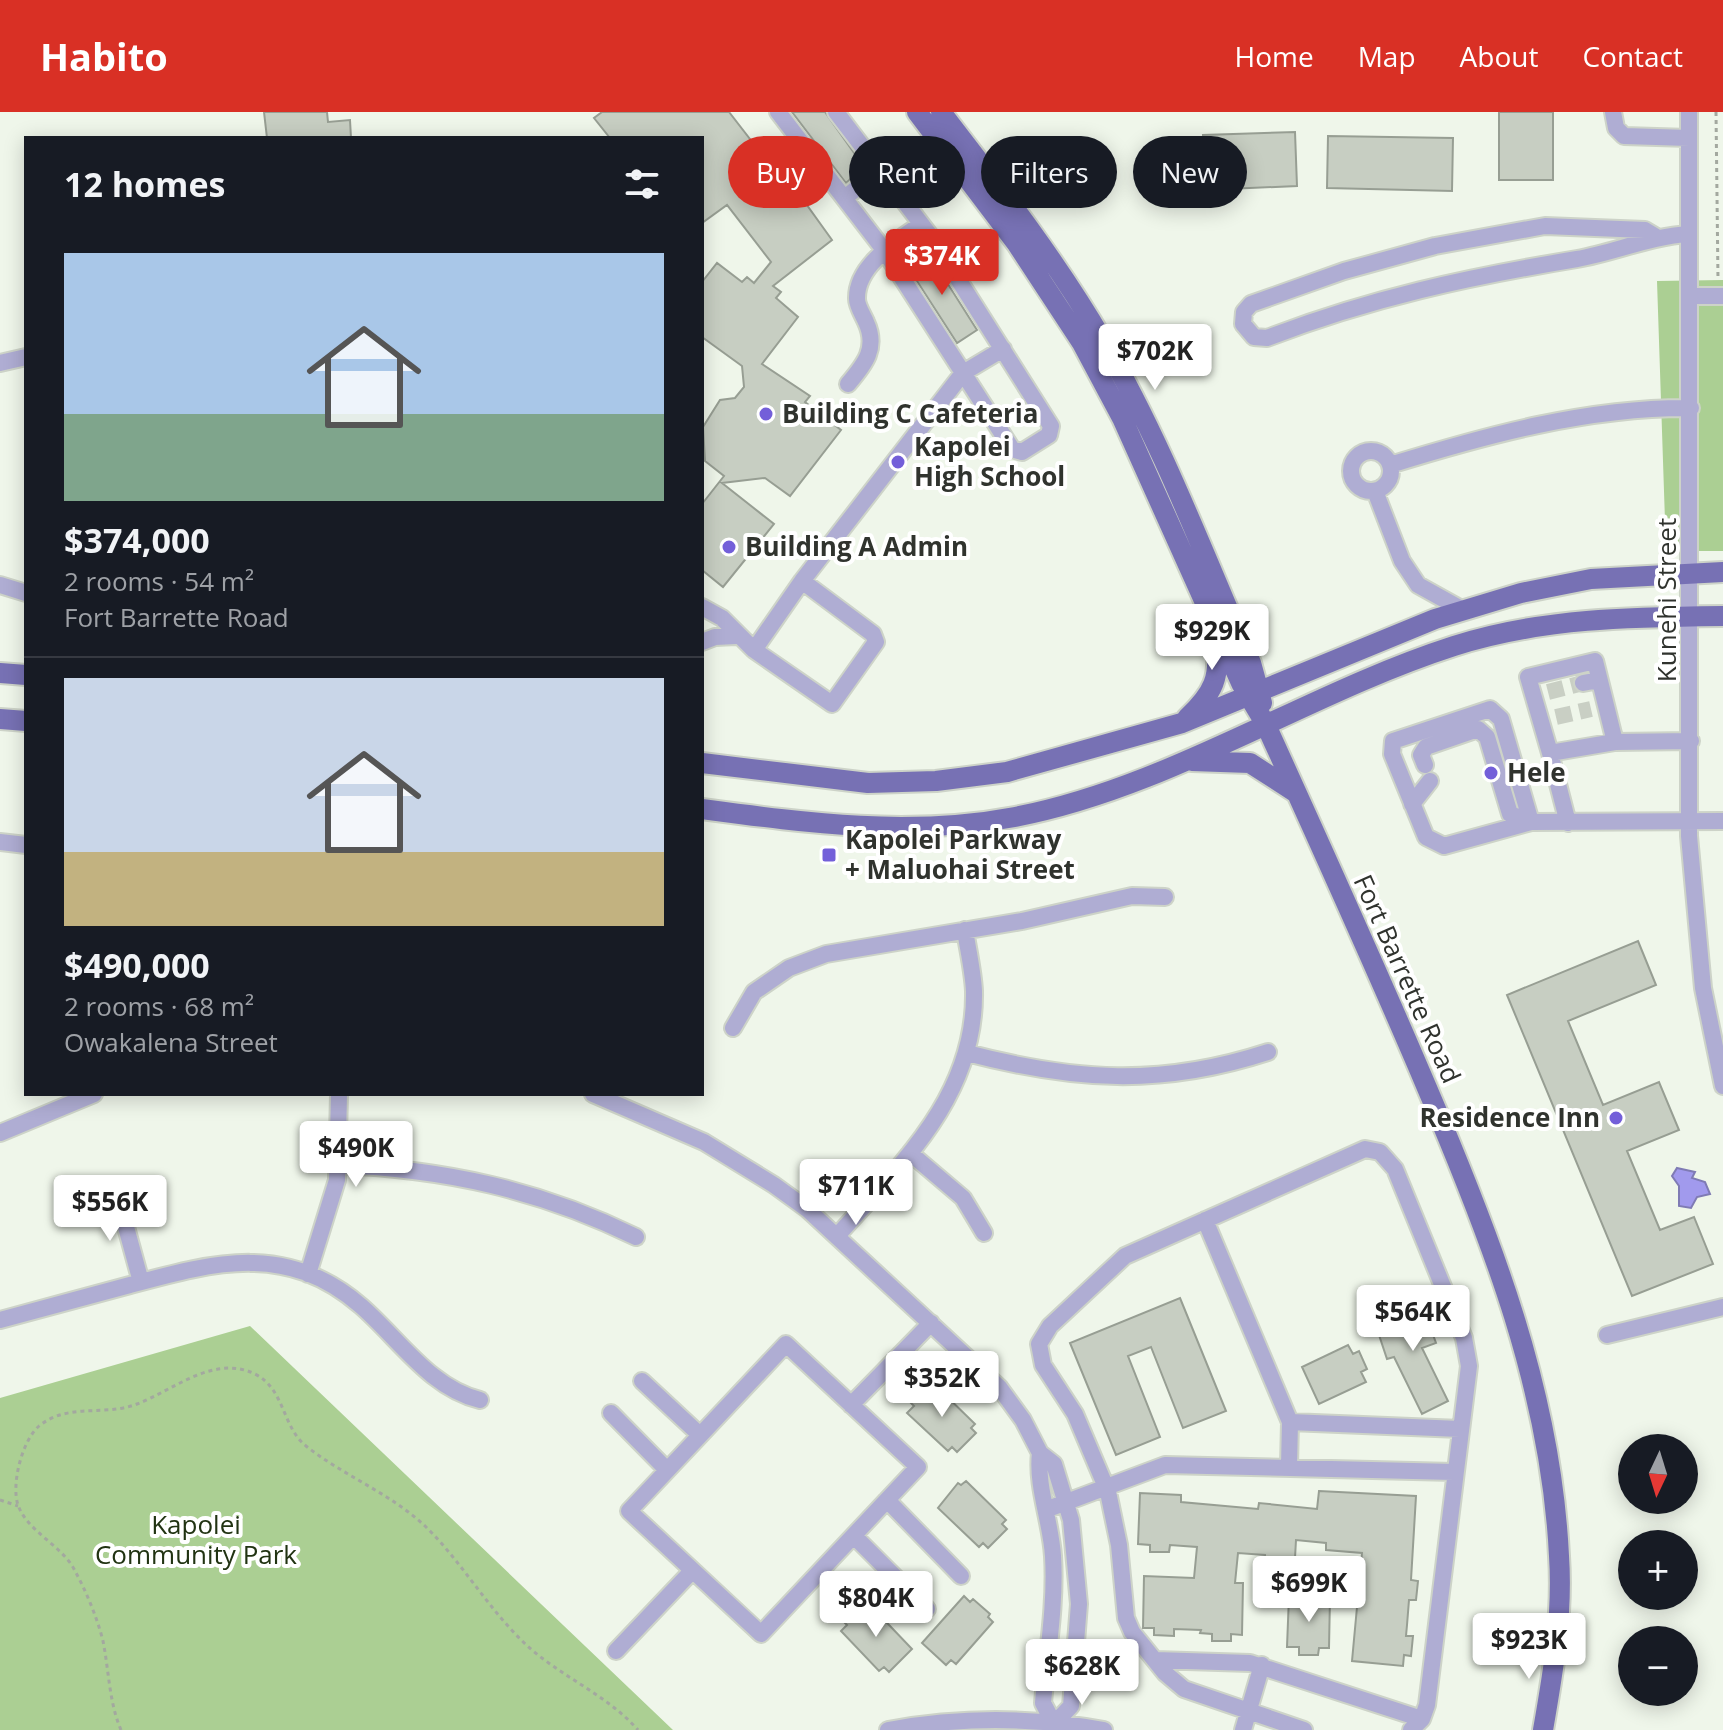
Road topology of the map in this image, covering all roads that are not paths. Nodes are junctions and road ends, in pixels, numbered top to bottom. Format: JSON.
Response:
{"nodes":[{"id":1,"x":778,"y":112,"type":"edge"},
{"id":2,"x":836,"y":112,"type":"edge"},
{"id":3,"x":917,"y":112,"type":"edge"},
{"id":4,"x":941,"y":112,"type":"edge"},
{"id":5,"x":1613,"y":112,"type":"edge"},
{"id":6,"x":1689,"y":112,"type":"edge"},
{"id":7,"x":853,"y":136,"type":"edge"},
{"id":8,"x":1689,"y":138,"type":"junction"},
{"id":9,"x":849,"y":195,"type":"edge"},
{"id":10,"x":845,"y":198,"type":"junction"},
{"id":11,"x":908,"y":208,"type":"edge"},
{"id":12,"x":921,"y":224,"type":"junction"},
{"id":13,"x":1689,"y":234,"type":"junction"},
{"id":14,"x":1655,"y":236,"type":"junction"},
{"id":15,"x":884,"y":250,"type":"junction"},
{"id":16,"x":1690,"y":296,"type":"junction"},
{"id":17,"x":1720,"y":296,"type":"edge"},
{"id":18,"x":1003,"y":349,"type":"junction"},
{"id":19,"x":24,"y":357,"type":"edge"},
{"id":20,"x":0,"y":363,"type":"edge"},
{"id":21,"x":963,"y":373,"type":"junction"},
{"id":22,"x":848,"y":384,"type":"dead end"},
{"id":23,"x":1691,"y":408,"type":"junction"},
{"id":24,"x":1390,"y":465,"type":"junction"},
{"id":25,"x":1375,"y":491,"type":"junction"},
{"id":26,"x":1692,"y":572,"type":"junction"},
{"id":27,"x":1723,"y":572,"type":"edge"},
{"id":28,"x":802,"y":581,"type":"junction"},
{"id":29,"x":0,"y":585,"type":"edge"},
{"id":30,"x":24,"y":592,"type":"edge"},
{"id":31,"x":1202,"y":597,"type":"junction"},
{"id":32,"x":704,"y":608,"type":"edge"},
{"id":33,"x":1463,"y":610,"type":"junction"},
{"id":34,"x":1691,"y":616,"type":"junction"},
{"id":35,"x":1723,"y":616,"type":"edge"},
{"id":36,"x":736,"y":636,"type":"junction"},
{"id":37,"x":704,"y":641,"type":"edge"},
{"id":38,"x":754,"y":650,"type":"junction"},
{"id":39,"x":0,"y":673,"type":"edge"},
{"id":40,"x":24,"y":675,"type":"edge"},
{"id":41,"x":1254,"y":694,"type":"junction"},
{"id":42,"x":0,"y":719,"type":"edge"},
{"id":43,"x":24,"y":721,"type":"edge"},
{"id":44,"x":1182,"y":723,"type":"junction"},
{"id":45,"x":1265,"y":723,"type":"junction"},
{"id":46,"x":1691,"y":741,"type":"junction"},
{"id":47,"x":1615,"y":742,"type":"junction"},
{"id":48,"x":1550,"y":753,"type":"junction"},
{"id":49,"x":1180,"y":761,"type":"junction"},
{"id":50,"x":704,"y":763,"type":"edge"},
{"id":51,"x":1297,"y":794,"type":"junction"},
{"id":52,"x":1412,"y":804,"type":"junction"},
{"id":53,"x":704,"y":809,"type":"edge"},
{"id":54,"x":1689,"y":821,"type":"junction"},
{"id":55,"x":1723,"y":821,"type":"edge"},
{"id":56,"x":1531,"y":822,"type":"junction"},
{"id":57,"x":1568,"y":823,"type":"junction"},
{"id":58,"x":0,"y":842,"type":"edge"},
{"id":59,"x":24,"y":845,"type":"edge"},
{"id":60,"x":1165,"y":897,"type":"dead end"},
{"id":61,"x":965,"y":930,"type":"junction"},
{"id":62,"x":733,"y":1028,"type":"dead end"},
{"id":63,"x":1268,"y":1052,"type":"dead end"},
{"id":64,"x":967,"y":1053,"type":"junction"},
{"id":65,"x":1723,"y":1086,"type":"edge"},
{"id":66,"x":89,"y":1096,"type":"edge"},
{"id":67,"x":339,"y":1096,"type":"edge"},
{"id":68,"x":601,"y":1096,"type":"edge"},
{"id":69,"x":0,"y":1133,"type":"edge"},
{"id":70,"x":910,"y":1153,"type":"junction"},
{"id":71,"x":338,"y":1165,"type":"junction"},
{"id":72,"x":117,"y":1194,"type":"dead end"},
{"id":73,"x":1205,"y":1220,"type":"junction"},
{"id":74,"x":984,"y":1233,"type":"dead end"},
{"id":75,"x":837,"y":1236,"type":"junction"},
{"id":76,"x":636,"y":1237,"type":"dead end"},
{"id":77,"x":308,"y":1274,"type":"junction"},
{"id":78,"x":141,"y":1282,"type":"junction"},
{"id":79,"x":1723,"y":1307,"type":"edge"},
{"id":80,"x":0,"y":1320,"type":"edge"},
{"id":81,"x":931,"y":1323,"type":"junction"},
{"id":82,"x":1607,"y":1335,"type":"dead end"},
{"id":83,"x":642,"y":1381,"type":"dead end"},
{"id":84,"x":480,"y":1400,"type":"dead end"},
{"id":85,"x":851,"y":1405,"type":"junction"},
{"id":86,"x":611,"y":1413,"type":"dead end"},
{"id":87,"x":1290,"y":1422,"type":"junction"},
{"id":88,"x":1460,"y":1429,"type":"junction"},
{"id":89,"x":700,"y":1435,"type":"junction"},
{"id":90,"x":1040,"y":1453,"type":"junction"},
{"id":91,"x":1289,"y":1466,"type":"junction"},
{"id":92,"x":667,"y":1470,"type":"junction"},
{"id":93,"x":1454,"y":1472,"type":"junction"},
{"id":94,"x":1106,"y":1486,"type":"junction"},
{"id":95,"x":887,"y":1500,"type":"junction"},
{"id":96,"x":1066,"y":1502,"type":"junction"},
{"id":97,"x":1048,"y":1509,"type":"junction"},
{"id":98,"x":854,"y":1536,"type":"junction"},
{"id":99,"x":692,"y":1571,"type":"junction"},
{"id":100,"x":961,"y":1576,"type":"dead end"},
{"id":101,"x":927,"y":1609,"type":"dead end"},
{"id":102,"x":616,"y":1651,"type":"dead end"},
{"id":103,"x":1155,"y":1660,"type":"junction"},
{"id":104,"x":1262,"y":1665,"type":"junction"},
{"id":105,"x":1249,"y":1711,"type":"junction"},
{"id":106,"x":1416,"y":1725,"type":"edge"},
{"id":107,"x":1054,"y":1727,"type":"edge"},
{"id":108,"x":888,"y":1730,"type":"edge"},
{"id":109,"x":1104,"y":1730,"type":"edge"},
{"id":110,"x":1243,"y":1730,"type":"edge"},
{"id":111,"x":1304,"y":1730,"type":"edge"},
{"id":112,"x":1543,"y":1730,"type":"edge"}],
"edges":[{"from":1,"to":10,"type":"street"},
{"from":2,"to":7,"type":"street"},
{"from":3,"to":31,"type":"main road","name":"Fort Barrette Road"},
{"from":4,"to":41,"type":"main road","name":"Fort Barrette Road"},
{"from":5,"to":8,"type":"street"},
{"from":6,"to":8,"type":"street","name":"Kunehi Street"},
{"from":8,"to":13,"type":"street","name":"Kunehi Street"},
{"from":9,"to":10,"type":"street"},
{"from":10,"to":15,"type":"street"},
{"from":11,"to":12,"type":"street"},
{"from":12,"to":15,"type":"street"},
{"from":12,"to":18,"type":"street"},
{"from":13,"to":14,"type":"street"},
{"from":13,"to":16,"type":"street","name":"Kunehi Street"},
{"from":14,"to":14,"type":"street"},
{"from":15,"to":21,"type":"street"},
{"from":15,"to":22,"type":"street"},
{"from":16,"to":17,"type":"street"},
{"from":16,"to":23,"type":"street","name":"Kunehi Street"},
{"from":18,"to":21,"type":"street"},
{"from":18,"to":21,"type":"street"},
{"from":19,"to":20,"type":"street"},
{"from":21,"to":28,"type":"street"},
{"from":23,"to":24,"type":"street"},
{"from":23,"to":26,"type":"street","name":"Kunehi Street"},
{"from":24,"to":25,"type":"street"},
{"from":24,"to":25,"type":"street"},
{"from":25,"to":33,"type":"street"},
{"from":26,"to":27,"type":"main road"},
{"from":26,"to":33,"type":"main road"},
{"from":26,"to":34,"type":"street","name":"Kunehi Street"},
{"from":28,"to":38,"type":"street"},
{"from":28,"to":38,"type":"street"},
{"from":29,"to":30,"type":"street"},
{"from":31,"to":41,"type":"main road","name":"Fort Barrette Road"},
{"from":31,"to":44,"type":"main road"},
{"from":32,"to":36,"type":"street"},
{"from":33,"to":41,"type":"main road"},
{"from":34,"to":35,"type":"main road"},
{"from":34,"to":45,"type":"main road"},
{"from":34,"to":46,"type":"street","name":"Kunehi Street"},
{"from":36,"to":37,"type":"street"},
{"from":36,"to":38,"type":"street"},
{"from":39,"to":40,"type":"main road"},
{"from":41,"to":44,"type":"main road"},
{"from":41,"to":45,"type":"main road","name":"Fort Barrette Road"},
{"from":42,"to":43,"type":"main road"},
{"from":44,"to":50,"type":"main road"},
{"from":45,"to":49,"type":"main road"},
{"from":45,"to":51,"type":"main road","name":"Fort Barrette Road"},
{"from":46,"to":47,"type":"street"},
{"from":46,"to":54,"type":"street","name":"Kunehi Street"},
{"from":47,"to":48,"type":"street"},
{"from":47,"to":48,"type":"street"},
{"from":48,"to":57,"type":"street"},
{"from":49,"to":51,"type":"main road"},
{"from":49,"to":53,"type":"main road"},
{"from":51,"to":112,"type":"main road","name":"Fort Barrette Road"},
{"from":52,"to":56,"type":"street"},
{"from":52,"to":56,"type":"street"},
{"from":52,"to":56,"type":"street"},
{"from":54,"to":55,"type":"street"},
{"from":54,"to":57,"type":"street"},
{"from":54,"to":65,"type":"street","name":"Kunehi Street"},
{"from":56,"to":57,"type":"street"},
{"from":58,"to":59,"type":"street"},
{"from":60,"to":61,"type":"street"},
{"from":61,"to":62,"type":"street"},
{"from":61,"to":64,"type":"street"},
{"from":63,"to":64,"type":"street"},
{"from":64,"to":70,"type":"street"},
{"from":66,"to":69,"type":"street"},
{"from":67,"to":71,"type":"street"},
{"from":68,"to":75,"type":"street"},
{"from":70,"to":74,"type":"street"},
{"from":70,"to":75,"type":"street"},
{"from":71,"to":76,"type":"street"},
{"from":71,"to":77,"type":"street"},
{"from":72,"to":78,"type":"street"},
{"from":73,"to":87,"type":"street"},
{"from":73,"to":88,"type":"street"},
{"from":73,"to":94,"type":"street"},
{"from":75,"to":81,"type":"street"},
{"from":77,"to":78,"type":"street"},
{"from":77,"to":84,"type":"street"},
{"from":78,"to":80,"type":"street"},
{"from":79,"to":82,"type":"street"},
{"from":81,"to":85,"type":"street"},
{"from":81,"to":90,"type":"street"},
{"from":83,"to":89,"type":"street"},
{"from":85,"to":89,"type":"street"},
{"from":85,"to":95,"type":"street"},
{"from":86,"to":92,"type":"street"},
{"from":87,"to":88,"type":"street"},
{"from":87,"to":91,"type":"street"},
{"from":88,"to":93,"type":"street"},
{"from":89,"to":92,"type":"street"},
{"from":90,"to":96,"type":"street"},
{"from":90,"to":97,"type":"street"},
{"from":91,"to":93,"type":"street"},
{"from":91,"to":94,"type":"street"},
{"from":92,"to":99,"type":"street"},
{"from":93,"to":106,"type":"street"},
{"from":94,"to":96,"type":"street"},
{"from":94,"to":103,"type":"street"},
{"from":95,"to":98,"type":"street"},
{"from":95,"to":100,"type":"street"},
{"from":96,"to":97,"type":"street"},
{"from":96,"to":107,"type":"street"},
{"from":97,"to":107,"type":"street"},
{"from":98,"to":99,"type":"street"},
{"from":98,"to":101,"type":"street"},
{"from":99,"to":102,"type":"street"},
{"from":103,"to":104,"type":"street"},
{"from":103,"to":105,"type":"street"},
{"from":104,"to":105,"type":"street"},
{"from":104,"to":106,"type":"street"},
{"from":105,"to":110,"type":"street"},
{"from":105,"to":111,"type":"street"},
{"from":107,"to":108,"type":"street"},
{"from":107,"to":109,"type":"street"}]}
